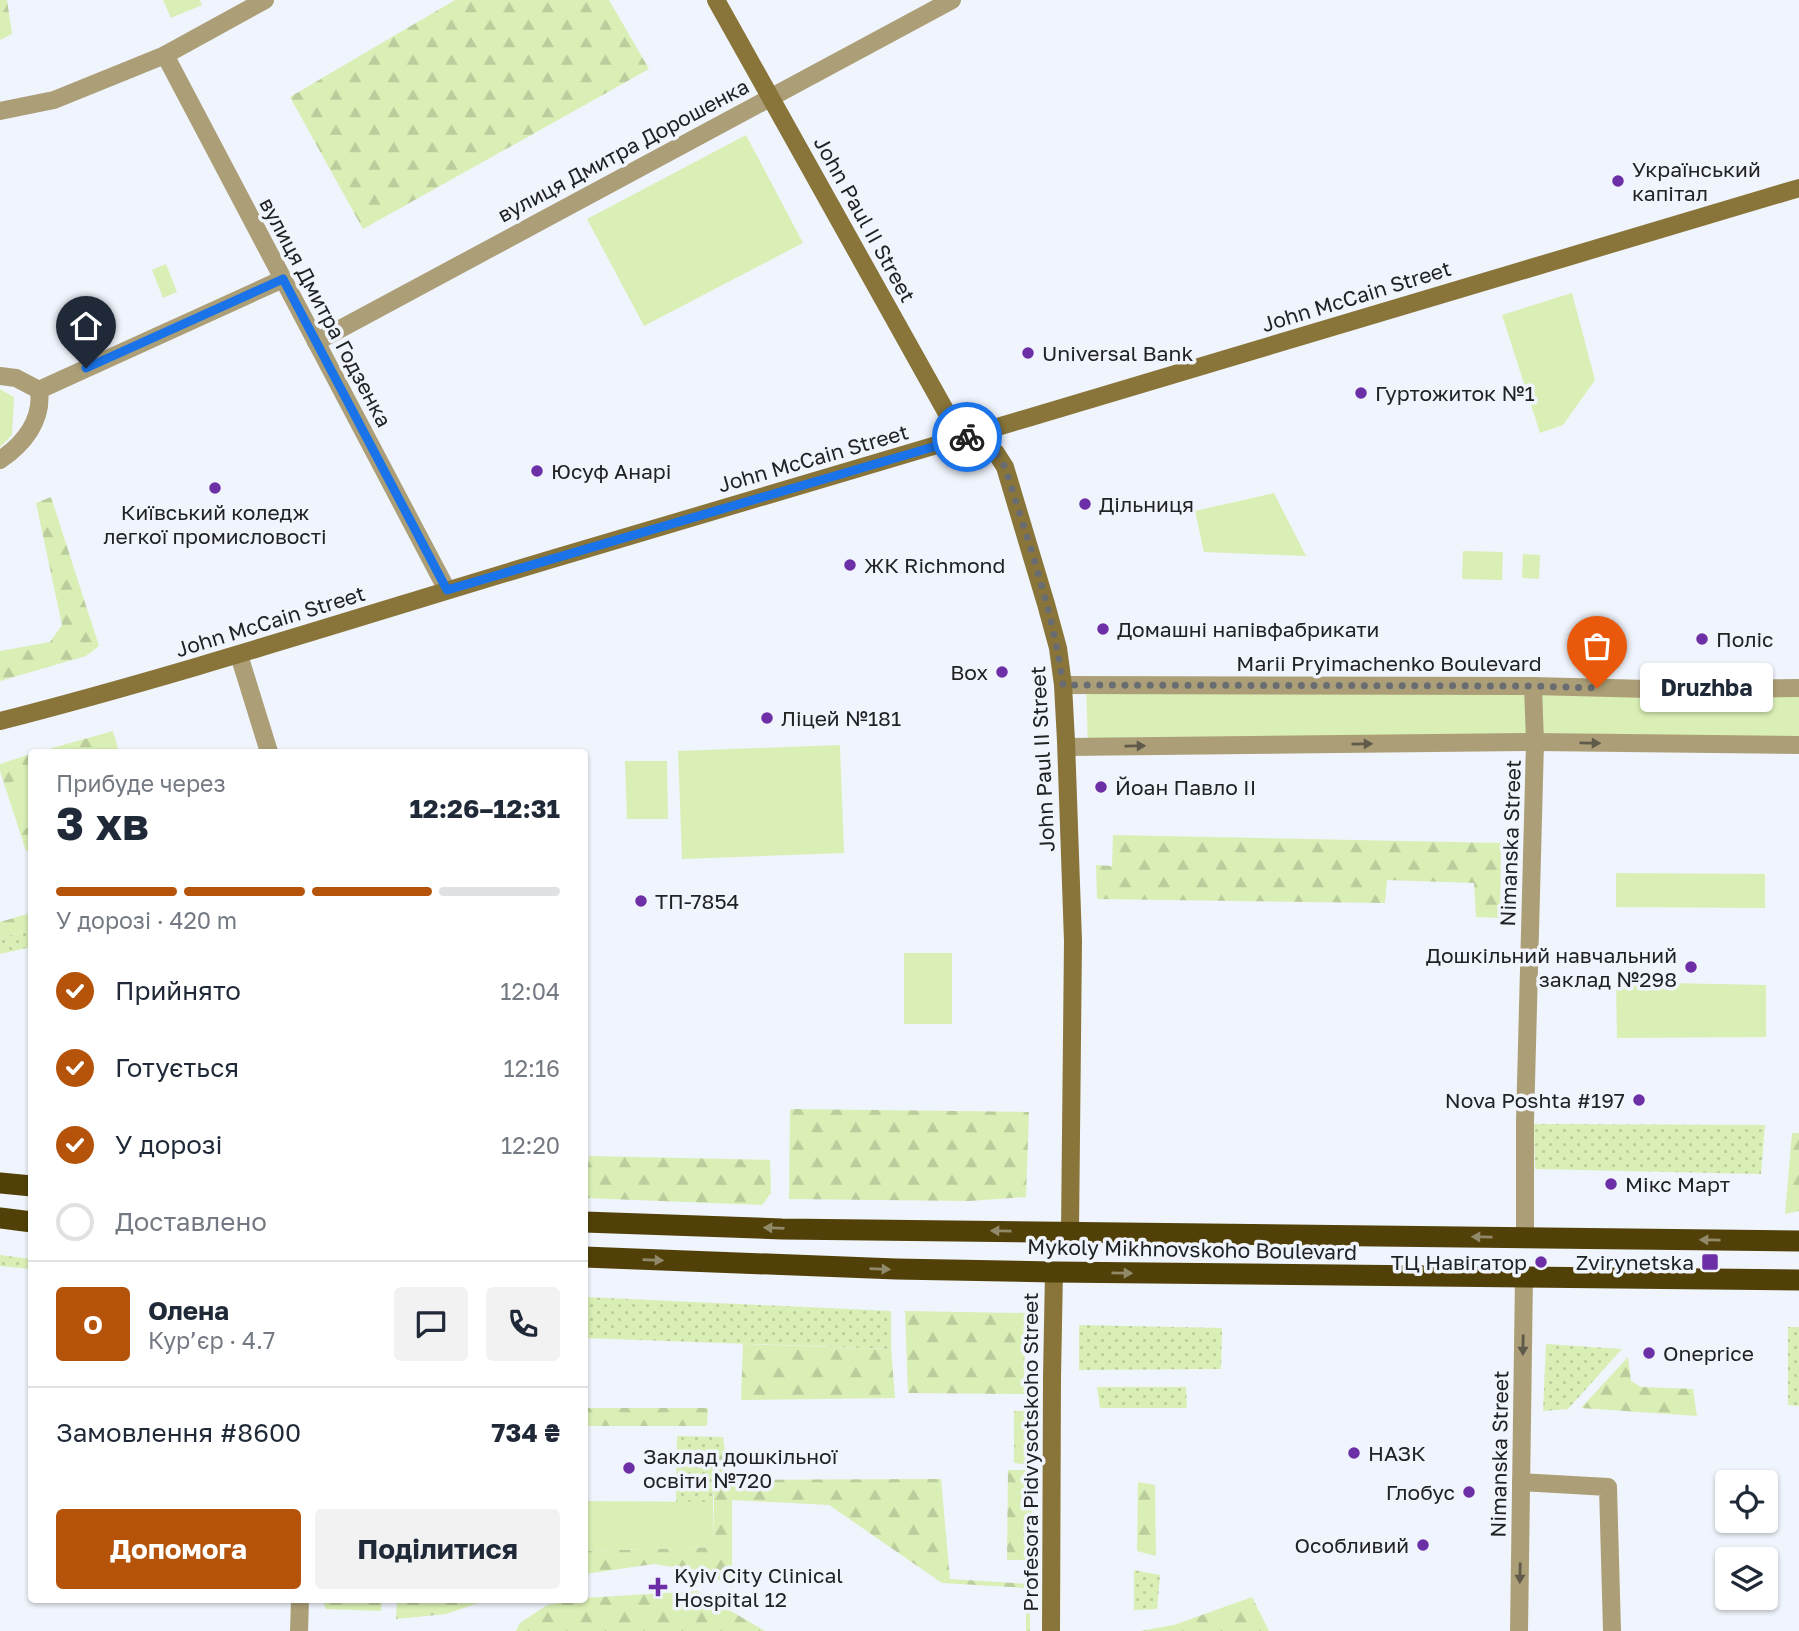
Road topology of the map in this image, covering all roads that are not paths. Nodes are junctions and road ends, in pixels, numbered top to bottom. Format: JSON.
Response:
{"nodes":[{"id":1,"x":265,"y":0,"type":"edge"},
{"id":2,"x":716,"y":0,"type":"edge"},
{"id":3,"x":952,"y":0,"type":"edge"},
{"id":4,"x":165,"y":55,"type":"junction"},
{"id":5,"x":771,"y":97,"type":"junction"},
{"id":6,"x":0,"y":111,"type":"edge"},
{"id":7,"x":1799,"y":188,"type":"edge"},
{"id":8,"x":283,"y":279,"type":"junction"},
{"id":9,"x":316,"y":342,"type":"junction"},
{"id":10,"x":0,"y":376,"type":"edge"},
{"id":11,"x":38,"y":390,"type":"junction"},
{"id":12,"x":974,"y":435,"type":"junction"},
{"id":13,"x":0,"y":460,"type":"edge"},
{"id":14,"x":447,"y":590,"type":"junction"},
{"id":15,"x":239,"y":655,"type":"junction"},
{"id":16,"x":1063,"y":685,"type":"junction"},
{"id":17,"x":1533,"y":686,"type":"junction"},
{"id":18,"x":1799,"y":688,"type":"edge"},
{"id":19,"x":0,"y":722,"type":"edge"},
{"id":20,"x":1535,"y":742,"type":"junction"},
{"id":21,"x":1799,"y":746,"type":"edge"},
{"id":22,"x":1067,"y":747,"type":"junction"},
{"id":23,"x":268,"y":749,"type":"edge"},
{"id":24,"x":0,"y":1183,"type":"edge"},
{"id":25,"x":28,"y":1186,"type":"edge"},
{"id":26,"x":0,"y":1218,"type":"edge"},
{"id":27,"x":28,"y":1222,"type":"edge"},
{"id":28,"x":588,"y":1222,"type":"edge"},
{"id":29,"x":1070,"y":1232,"type":"junction"},
{"id":30,"x":1525,"y":1238,"type":"junction"},
{"id":31,"x":1799,"y":1241,"type":"edge"},
{"id":32,"x":588,"y":1258,"type":"edge"},
{"id":33,"x":1054,"y":1272,"type":"junction"},
{"id":34,"x":1524,"y":1277,"type":"junction"},
{"id":35,"x":1799,"y":1280,"type":"edge"},
{"id":36,"x":1521,"y":1482,"type":"junction"},
{"id":37,"x":300,"y":1603,"type":"edge"},
{"id":38,"x":299,"y":1631,"type":"edge"},
{"id":39,"x":1051,"y":1631,"type":"edge"},
{"id":40,"x":1519,"y":1631,"type":"edge"},
{"id":41,"x":1612,"y":1631,"type":"edge"}],
"edges":[{"from":1,"to":4,"type":"street"},
{"from":2,"to":5,"type":"street","name":"John Paul II Street"},
{"from":3,"to":5,"type":"street","name":"вулиця Дмитра Дорошенка"},
{"from":4,"to":6,"type":"street"},
{"from":4,"to":8,"type":"street","name":"вулиця Дмитра Годзенка"},
{"from":5,"to":9,"type":"street","name":"вулиця Дмитра Дорошенка"},
{"from":5,"to":12,"type":"street","name":"John Paul II Street"},
{"from":7,"to":12,"type":"street","name":"John McCain Street"},
{"from":8,"to":9,"type":"street","name":"вулиця Дмитра Годзенка"},
{"from":8,"to":11,"type":"street"},
{"from":9,"to":14,"type":"street","name":"вулиця Дмитра Годзенка"},
{"from":10,"to":11,"type":"street"},
{"from":11,"to":13,"type":"street"},
{"from":12,"to":14,"type":"street","name":"John McCain Street"},
{"from":12,"to":16,"type":"street","name":"John Paul II Street"},
{"from":14,"to":15,"type":"street","name":"John McCain Street"},
{"from":15,"to":19,"type":"street","name":"John McCain Street"},
{"from":15,"to":23,"type":"street"},
{"from":16,"to":17,"type":"street","name":"Marii Pryimachenko Boulevard"},
{"from":16,"to":22,"type":"street","name":"John Paul II Street"},
{"from":17,"to":18,"type":"street","name":"Marii Pryimachenko Boulevard"},
{"from":17,"to":20,"type":"street","name":"Nimanska Street"},
{"from":20,"to":21,"type":"street","one_way":true},
{"from":22,"to":20,"type":"street","one_way":true},
{"from":20,"to":30,"type":"street","name":"Nimanska Street"},
{"from":22,"to":29,"type":"street","name":"John Paul II Street"},
{"from":24,"to":25,"type":"highway"},
{"from":26,"to":27,"type":"highway"},
{"from":29,"to":28,"type":"highway","name":"Mykoly Mikhnovskoho Boulevard","one_way":true},
{"from":30,"to":29,"type":"highway","name":"Mykoly Mikhnovskoho Boulevard","one_way":true},
{"from":31,"to":30,"type":"highway","name":"Mykoly Mikhnovskoho Boulevard","one_way":true},
{"from":32,"to":33,"type":"highway","name":"Mykoly Mikhnovskoho Boulevard","one_way":true},
{"from":33,"to":34,"type":"highway","name":"Mykoly Mikhnovskoho Boulevard","one_way":true},
{"from":33,"to":39,"type":"street","name":"Profesora Pidvysotskoho Street"},
{"from":34,"to":35,"type":"highway","name":"Mykoly Mikhnovskoho Boulevard"},
{"from":34,"to":36,"type":"street","name":"Nimanska Street","one_way":true},
{"from":36,"to":40,"type":"street","name":"Nimanska Street","one_way":true},
{"from":36,"to":41,"type":"street"},
{"from":37,"to":38,"type":"street"}]}
